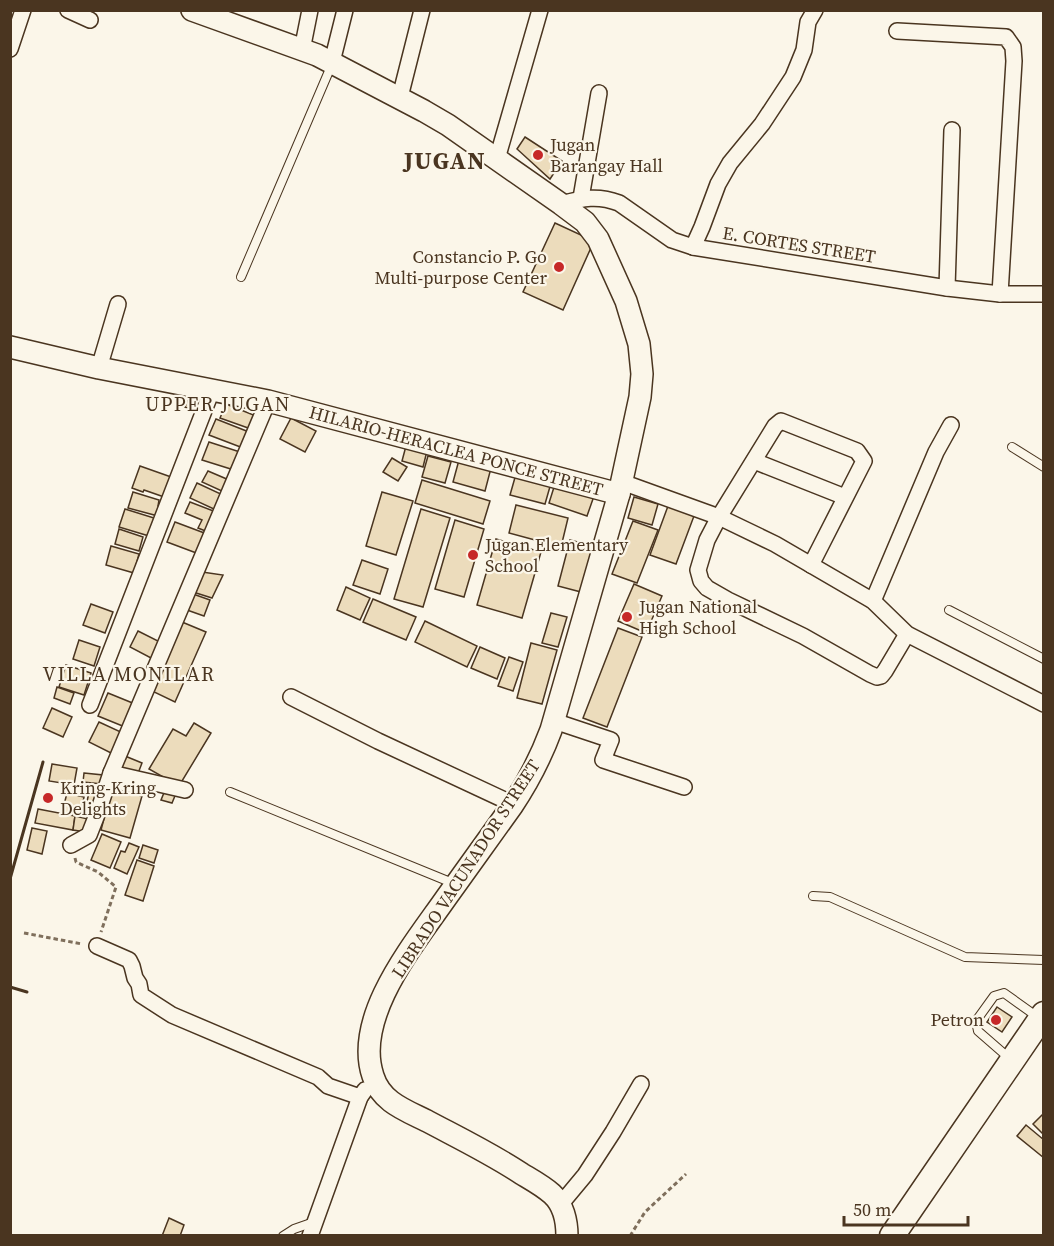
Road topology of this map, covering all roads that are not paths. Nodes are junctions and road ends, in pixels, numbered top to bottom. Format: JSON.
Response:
{"nodes":[{"id":1,"x":23,"y":10,"type":"edge"},
{"id":2,"x":68,"y":10,"type":"edge"},
{"id":3,"x":192,"y":10,"type":"edge"},
{"id":4,"x":310,"y":10,"type":"edge"},
{"id":5,"x":345,"y":10,"type":"edge"},
{"id":6,"x":422,"y":10,"type":"edge"},
{"id":7,"x":540,"y":10,"type":"edge"},
{"id":8,"x":814,"y":10,"type":"edge"},
{"id":9,"x":90,"y":20,"type":"dead end"},
{"id":10,"x":897,"y":31,"type":"dead end"},
{"id":11,"x":10,"y":49,"type":"edge"},
{"id":12,"x":302,"y":50,"type":"junction"},
{"id":13,"x":332,"y":62,"type":"junction"},
{"id":14,"x":599,"y":93,"type":"dead end"},
{"id":15,"x":399,"y":97,"type":"junction"},
{"id":16,"x":952,"y":130,"type":"dead end"},
{"id":17,"x":497,"y":159,"type":"junction"},
{"id":18,"x":571,"y":201,"type":"junction"},
{"id":19,"x":693,"y":247,"type":"junction"},
{"id":20,"x":241,"y":277,"type":"dead end"},
{"id":21,"x":947,"y":288,"type":"junction"},
{"id":22,"x":1000,"y":294,"type":"junction"},
{"id":23,"x":1044,"y":294,"type":"edge"},
{"id":24,"x":118,"y":303,"type":"dead end"},
{"id":25,"x":10,"y":347,"type":"edge"},
{"id":26,"x":99,"y":368,"type":"junction"},
{"id":27,"x":212,"y":390,"type":"junction"},
{"id":28,"x":268,"y":401,"type":"junction"},
{"id":29,"x":951,"y":425,"type":"dead end"},
{"id":30,"x":1012,"y":447,"type":"dead end"},
{"id":31,"x":754,"y":461,"type":"junction"},
{"id":32,"x":1044,"y":466,"type":"edge"},
{"id":33,"x":621,"y":488,"type":"junction"},
{"id":34,"x":845,"y":497,"type":"junction"},
{"id":35,"x":719,"y":517,"type":"junction"},
{"id":36,"x":811,"y":566,"type":"junction"},
{"id":37,"x":873,"y":601,"type":"junction"},
{"id":38,"x":949,"y":610,"type":"dead end"},
{"id":39,"x":907,"y":634,"type":"junction"},
{"id":40,"x":1044,"y":660,"type":"edge"},
{"id":41,"x":291,"y":697,"type":"dead end"},
{"id":42,"x":1044,"y":704,"type":"edge"},
{"id":43,"x":90,"y":705,"type":"dead end"},
{"id":44,"x":554,"y":721,"type":"junction"},
{"id":45,"x":111,"y":773,"type":"junction"},
{"id":46,"x":684,"y":787,"type":"dead end"},
{"id":47,"x":185,"y":790,"type":"dead end"},
{"id":48,"x":230,"y":792,"type":"dead end"},
{"id":49,"x":513,"y":804,"type":"junction"},
{"id":50,"x":71,"y":845,"type":"road end"},
{"id":51,"x":456,"y":884,"type":"junction"},
{"id":52,"x":813,"y":896,"type":"dead end"},
{"id":53,"x":97,"y":946,"type":"road end"},
{"id":54,"x":1044,"y":960,"type":"edge"},
{"id":55,"x":1042,"y":1017,"type":"edge"},
{"id":56,"x":1044,"y":1044,"type":"edge"},
{"id":57,"x":1012,"y":1060,"type":"junction"},
{"id":58,"x":373,"y":1077,"type":"junction"},
{"id":59,"x":641,"y":1084,"type":"dead end"},
{"id":60,"x":360,"y":1097,"type":"junction"},
{"id":61,"x":560,"y":1205,"type":"junction"},
{"id":62,"x":312,"y":1229,"type":"edge"},
{"id":63,"x":283,"y":1236,"type":"edge"},
{"id":64,"x":567,"y":1236,"type":"edge"},
{"id":65,"x":892,"y":1236,"type":"edge"},
{"id":66,"x":910,"y":1236,"type":"edge"}],
"edges":[{"from":1,"to":11,"type":"street"},
{"from":2,"to":9,"type":"street"},
{"from":3,"to":12,"type":"street","name":"LIBRADO VACUNADOR STREET"},
{"from":4,"to":12,"type":"street"},
{"from":5,"to":13,"type":"street"},
{"from":6,"to":15,"type":"street"},
{"from":7,"to":17,"type":"street"},
{"from":8,"to":19,"type":"street"},
{"from":10,"to":22,"type":"street"},
{"from":12,"to":13,"type":"street","name":"LIBRADO VACUNADOR STREET"},
{"from":13,"to":15,"type":"street","name":"LIBRADO VACUNADOR STREET"},
{"from":13,"to":20,"type":"lane"},
{"from":14,"to":18,"type":"street"},
{"from":15,"to":17,"type":"street","name":"LIBRADO VACUNADOR STREET"},
{"from":16,"to":21,"type":"street"},
{"from":17,"to":18,"type":"street","name":"LIBRADO VACUNADOR STREET"},
{"from":18,"to":19,"type":"street","name":"E. CORTES STREET"},
{"from":18,"to":33,"type":"street","name":"LIBRADO VACUNADOR STREET"},
{"from":19,"to":21,"type":"street","name":"E. CORTES STREET"},
{"from":21,"to":22,"type":"street","name":"E. CORTES STREET"},
{"from":22,"to":23,"type":"street","name":"E. CORTES STREET"},
{"from":24,"to":26,"type":"street"},
{"from":25,"to":26,"type":"street","name":"HILARIO-HERACLEA PONCE STREET"},
{"from":26,"to":27,"type":"street","name":"HILARIO-HERACLEA PONCE STREET"},
{"from":27,"to":28,"type":"street","name":"HILARIO-HERACLEA PONCE STREET"},
{"from":27,"to":43,"type":"street"},
{"from":28,"to":33,"type":"street","name":"HILARIO-HERACLEA PONCE STREET"},
{"from":28,"to":45,"type":"street"},
{"from":29,"to":37,"type":"street"},
{"from":30,"to":32,"type":"lane"},
{"from":31,"to":34,"type":"street"},
{"from":31,"to":34,"type":"street"},
{"from":31,"to":35,"type":"street"},
{"from":33,"to":35,"type":"street"},
{"from":33,"to":44,"type":"street","name":"LIBRADO VACUNADOR STREET"},
{"from":34,"to":36,"type":"street"},
{"from":35,"to":36,"type":"street"},
{"from":35,"to":39,"type":"street"},
{"from":36,"to":37,"type":"street"},
{"from":37,"to":39,"type":"street"},
{"from":38,"to":40,"type":"lane"},
{"from":39,"to":42,"type":"street"},
{"from":41,"to":49,"type":"street"},
{"from":44,"to":46,"type":"street"},
{"from":44,"to":49,"type":"street","name":"LIBRADO VACUNADOR STREET"},
{"from":45,"to":47,"type":"street"},
{"from":45,"to":50,"type":"street"},
{"from":48,"to":51,"type":"lane"},
{"from":49,"to":51,"type":"street","name":"LIBRADO VACUNADOR STREET"},
{"from":51,"to":58,"type":"street","name":"LIBRADO VACUNADOR STREET"},
{"from":52,"to":54,"type":"lane"},
{"from":53,"to":60,"type":"street"},
{"from":55,"to":57,"type":"main road"},
{"from":55,"to":57,"type":"lane"},
{"from":56,"to":66,"type":"main road"},
{"from":57,"to":65,"type":"main road"},
{"from":58,"to":60,"type":"street"},
{"from":58,"to":61,"type":"street","name":"LIBRADO VACUNADOR STREET"},
{"from":59,"to":61,"type":"street"},
{"from":60,"to":62,"type":"street"},
{"from":61,"to":64,"type":"street"},
{"from":62,"to":63,"type":"lane"}]}
